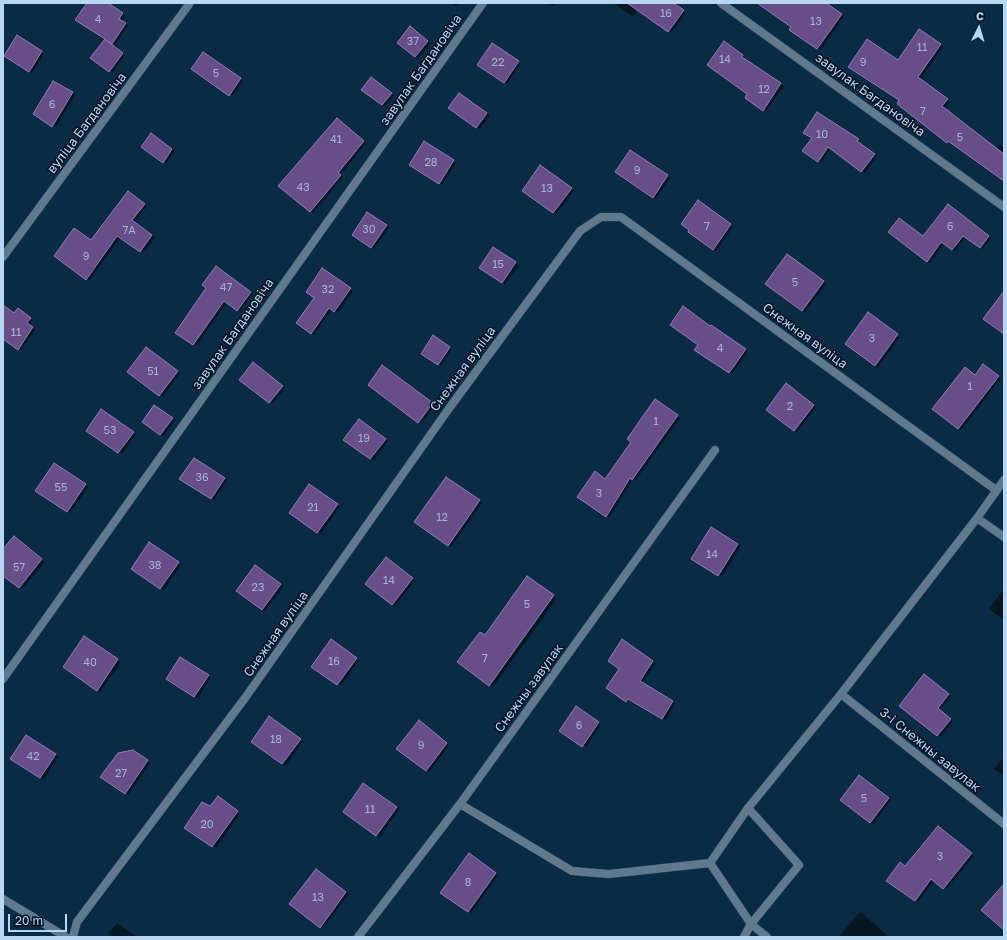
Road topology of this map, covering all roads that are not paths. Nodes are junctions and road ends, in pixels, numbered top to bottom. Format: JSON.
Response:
{"nodes":[{"id":1,"x":190,"y":3,"type":"edge"},
{"id":2,"x":484,"y":3,"type":"edge"},
{"id":3,"x":721,"y":3,"type":"edge"},
{"id":4,"x":1004,"y":207,"type":"edge"},
{"id":5,"x":3,"y":257,"type":"edge"},
{"id":6,"x":715,"y":450,"type":"dead end"},
{"id":7,"x":1004,"y":480,"type":"edge"},
{"id":8,"x":996,"y":490,"type":"junction"},
{"id":9,"x":977,"y":518,"type":"junction"},
{"id":10,"x":1004,"y":537,"type":"edge"},
{"id":11,"x":3,"y":679,"type":"edge"},
{"id":12,"x":842,"y":694,"type":"junction"},
{"id":13,"x":460,"y":804,"type":"junction"},
{"id":14,"x":748,"y":808,"type":"junction"},
{"id":15,"x":1004,"y":824,"type":"edge"},
{"id":16,"x":710,"y":863,"type":"junction"},
{"id":17,"x":3,"y":899,"type":"edge"},
{"id":18,"x":751,"y":924,"type":"junction"},
{"id":19,"x":66,"y":937,"type":"edge"},
{"id":20,"x":73,"y":937,"type":"edge"},
{"id":21,"x":358,"y":937,"type":"edge"},
{"id":22,"x":744,"y":937,"type":"edge"},
{"id":23,"x":767,"y":937,"type":"edge"}],
"edges":[{"from":1,"to":5,"type":"street","name":"вуліца Багдановіча"},
{"from":2,"to":11,"type":"street","name":"завулак Багдановіча"},
{"from":3,"to":4,"type":"street","name":"завулак Багдановіча"},
{"from":6,"to":13,"type":"street","name":"Снежны завулак"},
{"from":7,"to":8,"type":"street"},
{"from":8,"to":9,"type":"street"},
{"from":8,"to":20,"type":"street","name":"Снежная вуліца"},
{"from":9,"to":10,"type":"street"},
{"from":9,"to":12,"type":"street"},
{"from":12,"to":14,"type":"street"},
{"from":12,"to":15,"type":"street","name":"3-і Снежны завулак"},
{"from":13,"to":16,"type":"street"},
{"from":13,"to":21,"type":"street","name":"Снежны завулак"},
{"from":14,"to":16,"type":"street"},
{"from":14,"to":18,"type":"street"},
{"from":16,"to":18,"type":"street"},
{"from":17,"to":19,"type":"street"},
{"from":18,"to":22,"type":"street"},
{"from":18,"to":23,"type":"street"}]}
